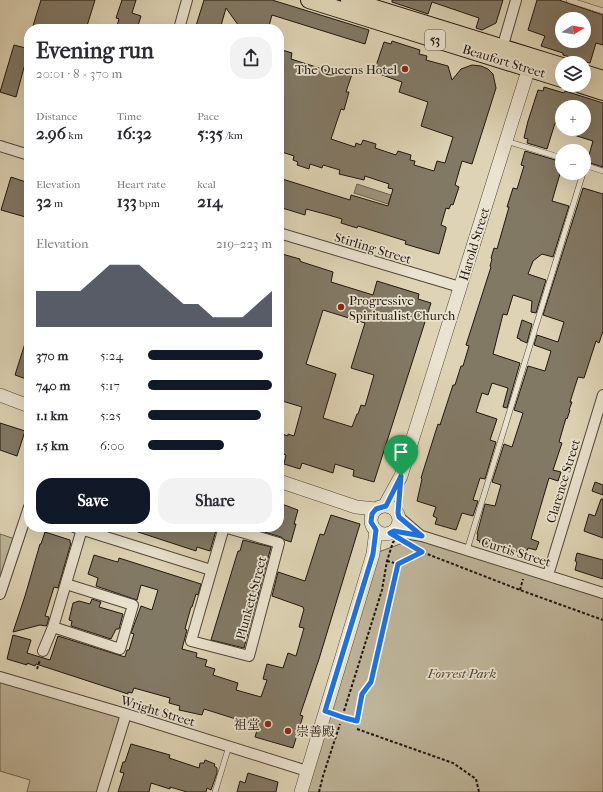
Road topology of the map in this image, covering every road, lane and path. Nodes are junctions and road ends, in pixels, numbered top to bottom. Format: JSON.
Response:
{"nodes":[{"id":1,"x":187,"y":0,"type":"edge"},
{"id":2,"x":309,"y":0,"type":"edge"},
{"id":3,"x":516,"y":0,"type":"edge"},
{"id":4,"x":569,"y":0,"type":"edge"},
{"id":5,"x":346,"y":4,"type":"edge"},
{"id":6,"x":603,"y":10,"type":"edge"},
{"id":7,"x":180,"y":24,"type":"edge"},
{"id":8,"x":500,"y":54,"type":"junction"},
{"id":9,"x":531,"y":63,"type":"junction"},
{"id":10,"x":555,"y":65,"type":"edge"},
{"id":11,"x":555,"y":75,"type":"edge"},
{"id":12,"x":591,"y":75,"type":"edge"},
{"id":13,"x":603,"y":79,"type":"edge"},
{"id":14,"x":591,"y":88,"type":"edge"},
{"id":15,"x":603,"y":92,"type":"edge"},
{"id":16,"x":506,"y":141,"type":"junction"},
{"id":17,"x":0,"y":146,"type":"edge"},
{"id":18,"x":24,"y":153,"type":"edge"},
{"id":19,"x":555,"y":156,"type":"edge"},
{"id":20,"x":591,"y":168,"type":"edge"},
{"id":21,"x":603,"y":171,"type":"edge"},
{"id":22,"x":581,"y":180,"type":"edge"},
{"id":23,"x":284,"y":234,"type":"edge"},
{"id":24,"x":460,"y":287,"type":"junction"},
{"id":25,"x":0,"y":395,"type":"edge"},
{"id":26,"x":603,"y":395,"type":"edge"},
{"id":27,"x":24,"y":404,"type":"edge"},
{"id":28,"x":401,"y":476,"type":"junction"},
{"id":29,"x":284,"y":483,"type":"edge"},
{"id":30,"x":356,"y":507,"type":"junction"},
{"id":31,"x":381,"y":507,"type":"junction"},
{"id":32,"x":398,"y":515,"type":"junction"},
{"id":33,"x":24,"y":523,"type":"edge"},
{"id":34,"x":374,"y":526,"type":"junction"},
{"id":35,"x":77,"y":532,"type":"edge"},
{"id":36,"x":91,"y":532,"type":"edge"},
{"id":37,"x":222,"y":532,"type":"edge"},
{"id":38,"x":241,"y":532,"type":"edge"},
{"id":39,"x":394,"y":534,"type":"junction"},
{"id":40,"x":422,"y":536,"type":"junction"},
{"id":41,"x":467,"y":550,"type":"junction"},
{"id":42,"x":422,"y":552,"type":"junction"},
{"id":43,"x":373,"y":554,"type":"junction"},
{"id":44,"x":387,"y":561,"type":"junction"},
{"id":45,"x":398,"y":564,"type":"junction"},
{"id":46,"x":211,"y":570,"type":"junction"},
{"id":47,"x":548,"y":575,"type":"junction"},
{"id":48,"x":66,"y":584,"type":"junction"},
{"id":49,"x":603,"y":593,"type":"edge"},
{"id":50,"x":0,"y":594,"type":"edge"},
{"id":51,"x":603,"y":620,"type":"edge"},
{"id":52,"x":53,"y":627,"type":"junction"},
{"id":53,"x":43,"y":651,"type":"dead end"},
{"id":54,"x":0,"y":677,"type":"edge"},
{"id":55,"x":325,"y":711,"type":"junction"},
{"id":56,"x":126,"y":714,"type":"junction"},
{"id":57,"x":342,"y":717,"type":"junction"},
{"id":58,"x":357,"y":721,"type":"junction"},
{"id":59,"x":229,"y":746,"type":"junction"},
{"id":60,"x":307,"y":770,"type":"junction"},
{"id":61,"x":102,"y":792,"type":"edge"},
{"id":62,"x":215,"y":792,"type":"edge"},
{"id":63,"x":301,"y":792,"type":"edge"},
{"id":64,"x":319,"y":792,"type":"edge"},
{"id":65,"x":480,"y":792,"type":"edge"}],
"edges":[{"from":1,"to":7,"type":"street"},
{"from":2,"to":5,"type":"main road","name":"Beaufort Street","number":"53"},
{"from":3,"to":8,"type":"street"},
{"from":4,"to":6,"type":"lane"},
{"from":5,"to":8,"type":"main road","name":"Beaufort Street","number":"53"},
{"from":8,"to":9,"type":"main road","name":"Beaufort Street","number":"53"},
{"from":9,"to":10,"type":"main road","name":"Beaufort Street","number":"53"},
{"from":9,"to":11,"type":"main road","name":"Beaufort Street","number":"53"},
{"from":9,"to":16,"type":"street","name":"Harold Street"},
{"from":12,"to":13,"type":"main road"},
{"from":14,"to":15,"type":"main road"},
{"from":16,"to":19,"type":"lane"},
{"from":16,"to":24,"type":"street","name":"Harold Street"},
{"from":17,"to":18,"type":"street"},
{"from":20,"to":21,"type":"lane"},
{"from":22,"to":41,"type":"lane"},
{"from":23,"to":24,"type":"street","name":"Stirling Street"},
{"from":24,"to":28,"type":"street","name":"Harold Street"},
{"from":25,"to":27,"type":"street"},
{"from":26,"to":47,"type":"street","name":"Clarence Street"},
{"from":28,"to":31,"type":"street","name":"Harold Street"},
{"from":28,"to":32,"type":"street","name":"Harold Street"},
{"from":29,"to":30,"type":"street"},
{"from":30,"to":31,"type":"street"},
{"from":30,"to":34,"type":"street"},
{"from":31,"to":32,"type":"street"},
{"from":31,"to":34,"type":"street"},
{"from":32,"to":39,"type":"street"},
{"from":32,"to":40,"type":"street","name":"Curtis Street"},
{"from":33,"to":50,"type":"street"},
{"from":34,"to":39,"type":"street"},
{"from":34,"to":43,"type":"street"},
{"from":35,"to":48,"type":"street"},
{"from":36,"to":46,"type":"street"},
{"from":37,"to":46,"type":"street","name":"Plunkett Street"},
{"from":38,"to":46,"type":"street","name":"Plunkett Street"},
{"from":39,"to":40,"type":"street","name":"Curtis Street"},
{"from":39,"to":42,"type":"path"},
{"from":39,"to":43,"type":"street"},
{"from":39,"to":44,"type":"path"},
{"from":40,"to":41,"type":"street","name":"Curtis Street"},
{"from":41,"to":47,"type":"street","name":"Curtis Street"},
{"from":42,"to":45,"type":"path"},
{"from":42,"to":51,"type":"path"},
{"from":43,"to":55,"type":"street"},
{"from":44,"to":45,"type":"path"},
{"from":44,"to":57,"type":"path"},
{"from":45,"to":58,"type":"path"},
{"from":47,"to":49,"type":"street","name":"Curtis Street"},
{"from":48,"to":52,"type":"street"},
{"from":48,"to":52,"type":"street"},
{"from":52,"to":53,"type":"street"},
{"from":54,"to":56,"type":"street","name":"Wright Street"},
{"from":55,"to":57,"type":"lane"},
{"from":55,"to":60,"type":"street"},
{"from":56,"to":59,"type":"street","name":"Wright Street"},
{"from":56,"to":61,"type":"street"},
{"from":57,"to":58,"type":"lane"},
{"from":57,"to":64,"type":"path"},
{"from":58,"to":65,"type":"path"},
{"from":59,"to":60,"type":"street","name":"Wright Street"},
{"from":59,"to":62,"type":"lane"},
{"from":60,"to":63,"type":"street"}]}
